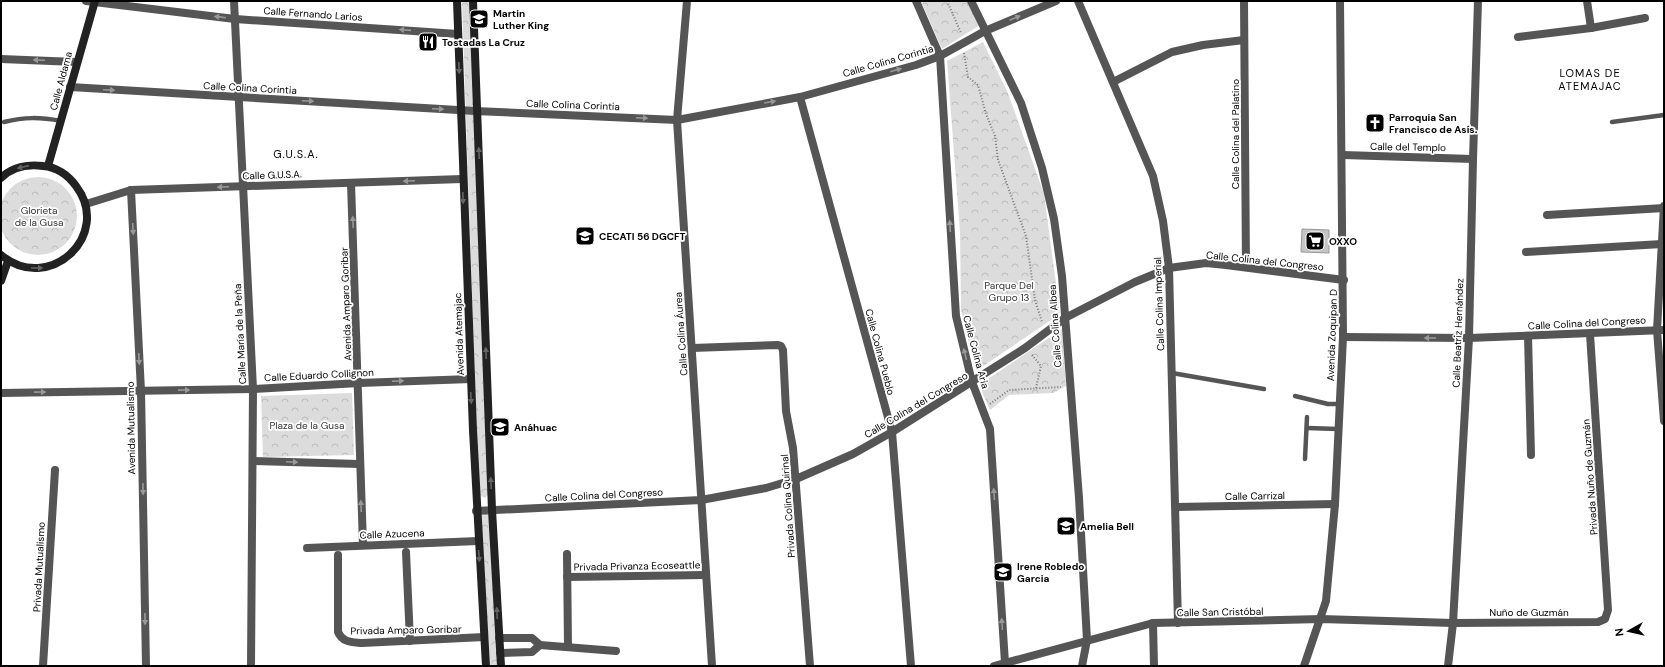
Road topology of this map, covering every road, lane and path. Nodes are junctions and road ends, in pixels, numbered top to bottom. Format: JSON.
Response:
{"nodes":[{"id":1,"x":86,"y":1,"type":"edge"},
{"id":2,"x":95,"y":1,"type":"edge"},
{"id":3,"x":234,"y":1,"type":"edge"},
{"id":4,"x":457,"y":1,"type":"edge"},
{"id":5,"x":473,"y":1,"type":"edge"},
{"id":6,"x":687,"y":1,"type":"edge"},
{"id":7,"x":916,"y":1,"type":"edge"},
{"id":8,"x":947,"y":1,"type":"edge"},
{"id":9,"x":971,"y":1,"type":"edge"},
{"id":10,"x":1056,"y":1,"type":"edge"},
{"id":11,"x":1078,"y":1,"type":"edge"},
{"id":12,"x":1244,"y":1,"type":"edge"},
{"id":13,"x":1340,"y":1,"type":"edge"},
{"id":14,"x":1478,"y":1,"type":"edge"},
{"id":15,"x":1587,"y":1,"type":"edge"},
{"id":16,"x":1645,"y":18,"type":"dead end"},
{"id":17,"x":235,"y":19,"type":"junction"},
{"id":18,"x":1591,"y":28,"type":"junction"},
{"id":19,"x":985,"y":31,"type":"junction"},
{"id":20,"x":458,"y":34,"type":"junction"},
{"id":21,"x":1518,"y":37,"type":"dead end"},
{"id":22,"x":1244,"y":40,"type":"junction"},
{"id":23,"x":963,"y":43,"type":"junction"},
{"id":24,"x":940,"y":56,"type":"junction"},
{"id":25,"x":1,"y":59,"type":"edge"},
{"id":26,"x":76,"y":62,"type":"junction"},
{"id":27,"x":1113,"y":82,"type":"junction"},
{"id":28,"x":70,"y":87,"type":"junction"},
{"id":29,"x":238,"y":97,"type":"junction"},
{"id":30,"x":800,"y":97,"type":"junction"},
{"id":31,"x":460,"y":110,"type":"junction"},
{"id":32,"x":477,"y":111,"type":"junction"},
{"id":33,"x":1664,"y":115,"type":"edge"},
{"id":34,"x":677,"y":120,"type":"junction"},
{"id":35,"x":61,"y":121,"type":"junction"},
{"id":36,"x":4,"y":122,"type":"dead end"},
{"id":37,"x":1612,"y":122,"type":"dead end"},
{"id":38,"x":1343,"y":155,"type":"junction"},
{"id":39,"x":1472,"y":159,"type":"junction"},
{"id":40,"x":48,"y":166,"type":"junction"},
{"id":41,"x":1,"y":178,"type":"edge"},
{"id":42,"x":462,"y":179,"type":"junction"},
{"id":43,"x":351,"y":183,"type":"junction"},
{"id":44,"x":242,"y":186,"type":"junction"},
{"id":45,"x":131,"y":190,"type":"junction"},
{"id":46,"x":86,"y":204,"type":"junction"},
{"id":47,"x":1664,"y":207,"type":"edge"},
{"id":48,"x":1547,"y":215,"type":"dead end"},
{"id":49,"x":1662,"y":244,"type":"junction"},
{"id":50,"x":1526,"y":252,"type":"dead end"},
{"id":51,"x":1,"y":255,"type":"edge"},
{"id":52,"x":8,"y":261,"type":"junction"},
{"id":53,"x":1246,"y":267,"type":"junction"},
{"id":54,"x":1169,"y":268,"type":"junction"},
{"id":55,"x":1344,"y":280,"type":"junction"},
{"id":56,"x":1,"y":281,"type":"edge"},
{"id":57,"x":1064,"y":318,"type":"junction"},
{"id":58,"x":1043,"y":325,"type":"dead end"},
{"id":59,"x":1660,"y":330,"type":"edge"},
{"id":60,"x":1590,"y":334,"type":"junction"},
{"id":61,"x":1528,"y":336,"type":"junction"},
{"id":62,"x":1343,"y":337,"type":"junction"},
{"id":63,"x":1469,"y":338,"type":"junction"},
{"id":64,"x":692,"y":348,"type":"junction"},
{"id":65,"x":1025,"y":348,"type":"junction"},
{"id":66,"x":1172,"y":373,"type":"junction"},
{"id":67,"x":471,"y":379,"type":"junction"},
{"id":68,"x":972,"y":382,"type":"junction"},
{"id":69,"x":359,"y":383,"type":"junction"},
{"id":70,"x":1066,"y":386,"type":"dead end"},
{"id":71,"x":1036,"y":388,"type":"junction"},
{"id":72,"x":253,"y":389,"type":"junction"},
{"id":73,"x":1264,"y":389,"type":"dead end"},
{"id":74,"x":141,"y":391,"type":"junction"},
{"id":75,"x":1,"y":393,"type":"edge"},
{"id":76,"x":1295,"y":396,"type":"dead end"},
{"id":77,"x":1340,"y":404,"type":"junction"},
{"id":78,"x":988,"y":405,"type":"dead end"},
{"id":79,"x":1307,"y":417,"type":"dead end"},
{"id":80,"x":1664,"y":421,"type":"edge"},
{"id":81,"x":1307,"y":428,"type":"junction"},
{"id":82,"x":1338,"y":429,"type":"junction"},
{"id":83,"x":892,"y":432,"type":"junction"},
{"id":84,"x":1531,"y":455,"type":"dead end"},
{"id":85,"x":1305,"y":459,"type":"dead end"},
{"id":86,"x":253,"y":461,"type":"junction"},
{"id":87,"x":359,"y":464,"type":"junction"},
{"id":88,"x":55,"y":470,"type":"dead end"},
{"id":89,"x":796,"y":479,"type":"junction"},
{"id":90,"x":701,"y":500,"type":"junction"},
{"id":91,"x":1335,"y":504,"type":"junction"},
{"id":92,"x":1176,"y":507,"type":"junction"},
{"id":93,"x":492,"y":510,"type":"junction"},
{"id":94,"x":476,"y":511,"type":"junction"},
{"id":95,"x":478,"y":541,"type":"junction"},
{"id":96,"x":363,"y":545,"type":"junction"},
{"id":97,"x":307,"y":548,"type":"dead end"},
{"id":98,"x":406,"y":552,"type":"dead end"},
{"id":99,"x":567,"y":554,"type":"dead end"},
{"id":100,"x":338,"y":555,"type":"dead end"},
{"id":101,"x":706,"y":575,"type":"junction"},
{"id":102,"x":567,"y":577,"type":"junction"},
{"id":103,"x":1321,"y":619,"type":"junction"},
{"id":104,"x":1605,"y":619,"type":"joint"},
{"id":105,"x":1453,"y":622,"type":"junction"},
{"id":106,"x":1153,"y":623,"type":"junction"},
{"id":107,"x":1178,"y":623,"type":"junction"},
{"id":108,"x":484,"y":637,"type":"junction"},
{"id":109,"x":499,"y":638,"type":"junction"},
{"id":110,"x":1087,"y":640,"type":"junction"},
{"id":111,"x":410,"y":641,"type":"junction"},
{"id":112,"x":540,"y":645,"type":"junction"},
{"id":113,"x":568,"y":648,"type":"junction"},
{"id":114,"x":616,"y":651,"type":"dead end"},
{"id":115,"x":500,"y":653,"type":"junction"},
{"id":116,"x":1005,"y":663,"type":"junction"},
{"id":117,"x":44,"y":666,"type":"edge"},
{"id":118,"x":146,"y":666,"type":"edge"},
{"id":119,"x":250,"y":666,"type":"edge"},
{"id":120,"x":486,"y":666,"type":"edge"},
{"id":121,"x":500,"y":666,"type":"edge"},
{"id":122,"x":712,"y":666,"type":"edge"},
{"id":123,"x":810,"y":666,"type":"edge"},
{"id":124,"x":911,"y":666,"type":"edge"},
{"id":125,"x":994,"y":666,"type":"edge"},
{"id":126,"x":1082,"y":666,"type":"edge"},
{"id":127,"x":1154,"y":666,"type":"edge"},
{"id":128,"x":1304,"y":666,"type":"edge"},
{"id":129,"x":1448,"y":666,"type":"edge"}],
"edges":[{"from":1,"to":2,"type":"street","name":"Calle Fernando Larios"},
{"from":17,"to":2,"type":"street","name":"Calle Fernando Larios","one_way":true},
{"from":2,"to":26,"type":"main road","name":"Calle Aldama"},
{"from":3,"to":17,"type":"street","name":"Calle María de la Peña"},
{"from":4,"to":20,"type":"main road","name":"Avenida Atemajac"},
{"from":5,"to":32,"type":"main road"},
{"from":6,"to":34,"type":"street","name":"Calle Colina Áurea"},
{"from":7,"to":24,"type":"street","name":"Calle Colina Aria"},
{"from":8,"to":23,"type":"path"},
{"from":9,"to":19,"type":"street","name":"Calle Colina Albea"},
{"from":19,"to":10,"type":"street","name":"Calle Colina Corintia","one_way":true},
{"from":11,"to":27,"type":"street","name":"Calle Colina Imperial"},
{"from":12,"to":22,"type":"street","name":"Calle Colina del Palatino"},
{"from":13,"to":38,"type":"street","name":"Avenida Zoquipan D"},
{"from":14,"to":39,"type":"street","name":"Calle Beatriz Hernández"},
{"from":15,"to":18,"type":"street"},
{"from":16,"to":18,"type":"street"},
{"from":20,"to":17,"type":"street","name":"Calle Fernando Larios","one_way":true},
{"from":17,"to":29,"type":"street","name":"Calle María de la Peña"},
{"from":18,"to":21,"type":"street"},
{"from":19,"to":23,"type":"street","name":"Calle Colina Corintia"},
{"from":19,"to":57,"type":"street","name":"Calle Colina Albea"},
{"from":20,"to":31,"type":"main road","name":"Avenida Atemajac","one_way":true},
{"from":22,"to":27,"type":"street"},
{"from":22,"to":53,"type":"street","name":"Calle Colina del Palatino"},
{"from":23,"to":24,"type":"street","name":"Calle Colina Corintia"},
{"from":23,"to":58,"type":"path"},
{"from":30,"to":24,"type":"street","name":"Calle Colina Corintia","one_way":true},
{"from":68,"to":24,"type":"street","name":"Calle Colina Aria","one_way":true},
{"from":26,"to":25,"type":"street","one_way":true},
{"from":26,"to":28,"type":"main road","name":"Calle Aldama"},
{"from":27,"to":54,"type":"street","name":"Calle Colina Imperial"},
{"from":28,"to":29,"type":"street","name":"Calle Colina Corintia","one_way":true},
{"from":28,"to":35,"type":"main road","name":"Calle Aldama"},
{"from":29,"to":31,"type":"street","name":"Calle Colina Corintia","one_way":true},
{"from":29,"to":44,"type":"street","name":"Calle María de la Peña"},
{"from":34,"to":30,"type":"street","name":"Calle Colina Corintia","one_way":true},
{"from":30,"to":83,"type":"street","name":"Calle Colina Pueblo"},
{"from":31,"to":32,"type":"street","name":"Calle Colina Corintia"},
{"from":31,"to":42,"type":"main road","name":"Avenida Atemajac"},
{"from":32,"to":34,"type":"street","name":"Calle Colina Corintia","one_way":true},
{"from":93,"to":32,"type":"main road","one_way":true},
{"from":33,"to":37,"type":"lane"},
{"from":34,"to":64,"type":"street","name":"Calle Colina Áurea"},
{"from":35,"to":36,"type":"lane"},
{"from":35,"to":40,"type":"main road","name":"Calle Aldama"},
{"from":38,"to":39,"type":"street","name":"Calle del Templo"},
{"from":38,"to":55,"type":"street","name":"Avenida Zoquipan D"},
{"from":39,"to":63,"type":"street","name":"Calle Beatriz Hernández"},
{"from":40,"to":41,"type":"main road","one_way":true},
{"from":40,"to":46,"type":"main road"},
{"from":42,"to":43,"type":"street","name":"Calle G.U.S.A.","one_way":true},
{"from":42,"to":67,"type":"main road","name":"Avenida Atemajac","one_way":true},
{"from":43,"to":44,"type":"street","name":"Calle G.U.S.A."},
{"from":69,"to":43,"type":"street","name":"Avenida Amparo Goribar","one_way":true},
{"from":44,"to":45,"type":"street","name":"Calle G.U.S.A.","one_way":true},
{"from":44,"to":72,"type":"street","name":"Calle María de la Peña"},
{"from":45,"to":46,"type":"street","name":"Calle G.U.S.A."},
{"from":45,"to":74,"type":"street","name":"Avenida Mutualismo","one_way":true},
{"from":52,"to":46,"type":"main road","one_way":true},
{"from":47,"to":48,"type":"street"},
{"from":47,"to":49,"type":"street"},
{"from":49,"to":50,"type":"street"},
{"from":49,"to":59,"type":"street"},
{"from":51,"to":52,"type":"main road"},
{"from":52,"to":56,"type":"main road"},
{"from":53,"to":54,"type":"street","name":"Calle Colina del Congreso"},
{"from":53,"to":55,"type":"street","name":"Calle Colina del Congreso"},
{"from":54,"to":57,"type":"street","name":"Calle Colina del Congreso"},
{"from":54,"to":66,"type":"street","name":"Calle Colina Imperial"},
{"from":55,"to":62,"type":"street","name":"Avenida Zoquipan D"},
{"from":57,"to":65,"type":"street","name":"Calle Colina del Congreso"},
{"from":57,"to":110,"type":"street","name":"Calle Colina Albea"},
{"from":59,"to":60,"type":"street","name":"Calle Colina del Congreso"},
{"from":59,"to":80,"type":"street"},
{"from":60,"to":61,"type":"street","name":"Calle Colina del Congreso"},
{"from":60,"to":104,"type":"street","name":"Privada Nuño de Guzmán"},
{"from":61,"to":63,"type":"street","name":"Calle Colina del Congreso"},
{"from":61,"to":84,"type":"street"},
{"from":63,"to":62,"type":"street","name":"Calle Colina del Congreso","one_way":true},
{"from":62,"to":77,"type":"street","name":"Avenida Zoquipan D"},
{"from":63,"to":105,"type":"street","name":"Calle Beatriz Hernández"},
{"from":64,"to":89,"type":"street","name":"Privada Colina Quirinal"},
{"from":64,"to":90,"type":"street","name":"Calle Colina Áurea"},
{"from":65,"to":68,"type":"street","name":"Calle Colina del Congreso"},
{"from":65,"to":71,"type":"path"},
{"from":66,"to":73,"type":"lane"},
{"from":66,"to":92,"type":"street","name":"Calle Colina Imperial"},
{"from":69,"to":67,"type":"street","name":"Calle Eduardo Collignon","one_way":true},
{"from":67,"to":94,"type":"main road","name":"Avenida Atemajac","one_way":true},
{"from":68,"to":83,"type":"street","name":"Calle Colina del Congreso"},
{"from":116,"to":68,"type":"street","name":"Calle Colina Aria","one_way":true},
{"from":69,"to":72,"type":"street","name":"Calle Eduardo Collignon"},
{"from":69,"to":87,"type":"street","name":"Avenida Amparo Goribar"},
{"from":70,"to":71,"type":"path"},
{"from":71,"to":78,"type":"path"},
{"from":74,"to":72,"type":"street","name":"Calle Eduardo Collignon","one_way":true},
{"from":72,"to":86,"type":"street","name":"Calle María de la Peña"},
{"from":75,"to":74,"type":"street","name":"Calle Eduardo Collignon","one_way":true},
{"from":74,"to":118,"type":"street","name":"Avenida Mutualismo","one_way":true},
{"from":76,"to":77,"type":"lane"},
{"from":77,"to":82,"type":"street","name":"Avenida Zoquipan D"},
{"from":79,"to":81,"type":"lane"},
{"from":81,"to":82,"type":"lane"},
{"from":81,"to":85,"type":"lane"},
{"from":82,"to":91,"type":"street","name":"Avenida Zoquipan D"},
{"from":83,"to":89,"type":"street","name":"Calle Colina del Congreso"},
{"from":83,"to":124,"type":"street","name":"Calle Colina Pueblo"},
{"from":86,"to":87,"type":"street","one_way":true},
{"from":86,"to":119,"type":"street","name":"Calle María de la Peña"},
{"from":96,"to":87,"type":"street","name":"Avenida Amparo Goribar","one_way":true},
{"from":88,"to":117,"type":"street","name":"Privada Mutualismo"},
{"from":89,"to":90,"type":"street","name":"Calle Colina del Congreso"},
{"from":89,"to":123,"type":"street","name":"Privada Colina Quirinal"},
{"from":90,"to":93,"type":"street","name":"Calle Colina del Congreso"},
{"from":90,"to":101,"type":"street","name":"Calle Colina Áurea"},
{"from":91,"to":92,"type":"street","name":"Calle Carrizal"},
{"from":91,"to":103,"type":"street","name":"Avenida Zoquipan D"},
{"from":92,"to":107,"type":"street","name":"Calle Colina Imperial"},
{"from":93,"to":94,"type":"street","name":"Calle Colina del Congreso"},
{"from":109,"to":93,"type":"main road","one_way":true},
{"from":94,"to":95,"type":"main road","name":"Avenida Atemajac"},
{"from":95,"to":96,"type":"street","name":"Calle Azucena"},
{"from":95,"to":108,"type":"main road","name":"Avenida Atemajac","one_way":true},
{"from":96,"to":97,"type":"street","name":"Calle Azucena"},
{"from":98,"to":111,"type":"street"},
{"from":99,"to":102,"type":"street","name":"Privada Privanza Ecoseattle"},
{"from":100,"to":111,"type":"street","name":"Privada Amparo Goribar"},
{"from":101,"to":102,"type":"street","name":"Privada Privanza Ecoseattle"},
{"from":101,"to":122,"type":"street","name":"Calle Colina Áurea"},
{"from":102,"to":113,"type":"street","name":"Privada Privanza Ecoseattle"},
{"from":103,"to":105,"type":"street","name":"Calle San Cristóbal"},
{"from":103,"to":107,"type":"street","name":"Calle San Cristóbal"},
{"from":103,"to":128,"type":"street","name":"Avenida Zoquipan D"},
{"from":104,"to":105,"type":"street","name":"Nuño de Guzmán"},
{"from":105,"to":129,"type":"street","name":"Calle Beatriz Hernández"},
{"from":106,"to":107,"type":"street","name":"Calle San Cristóbal"},
{"from":106,"to":110,"type":"street","name":"Calle San Cristóbal"},
{"from":106,"to":127,"type":"street"},
{"from":108,"to":111,"type":"street","name":"Privada Amparo Goribar"},
{"from":108,"to":120,"type":"main road","name":"Avenida Atemajac"},
{"from":109,"to":112,"type":"street"},
{"from":109,"to":115,"type":"main road"},
{"from":110,"to":116,"type":"street","name":"Calle San Cristóbal"},
{"from":110,"to":126,"type":"street","name":"Calle Colina Albea"},
{"from":112,"to":113,"type":"street"},
{"from":112,"to":115,"type":"street"},
{"from":113,"to":114,"type":"street"},
{"from":115,"to":121,"type":"main road"},
{"from":116,"to":125,"type":"street","name":"Calle San Cristóbal"}]}
